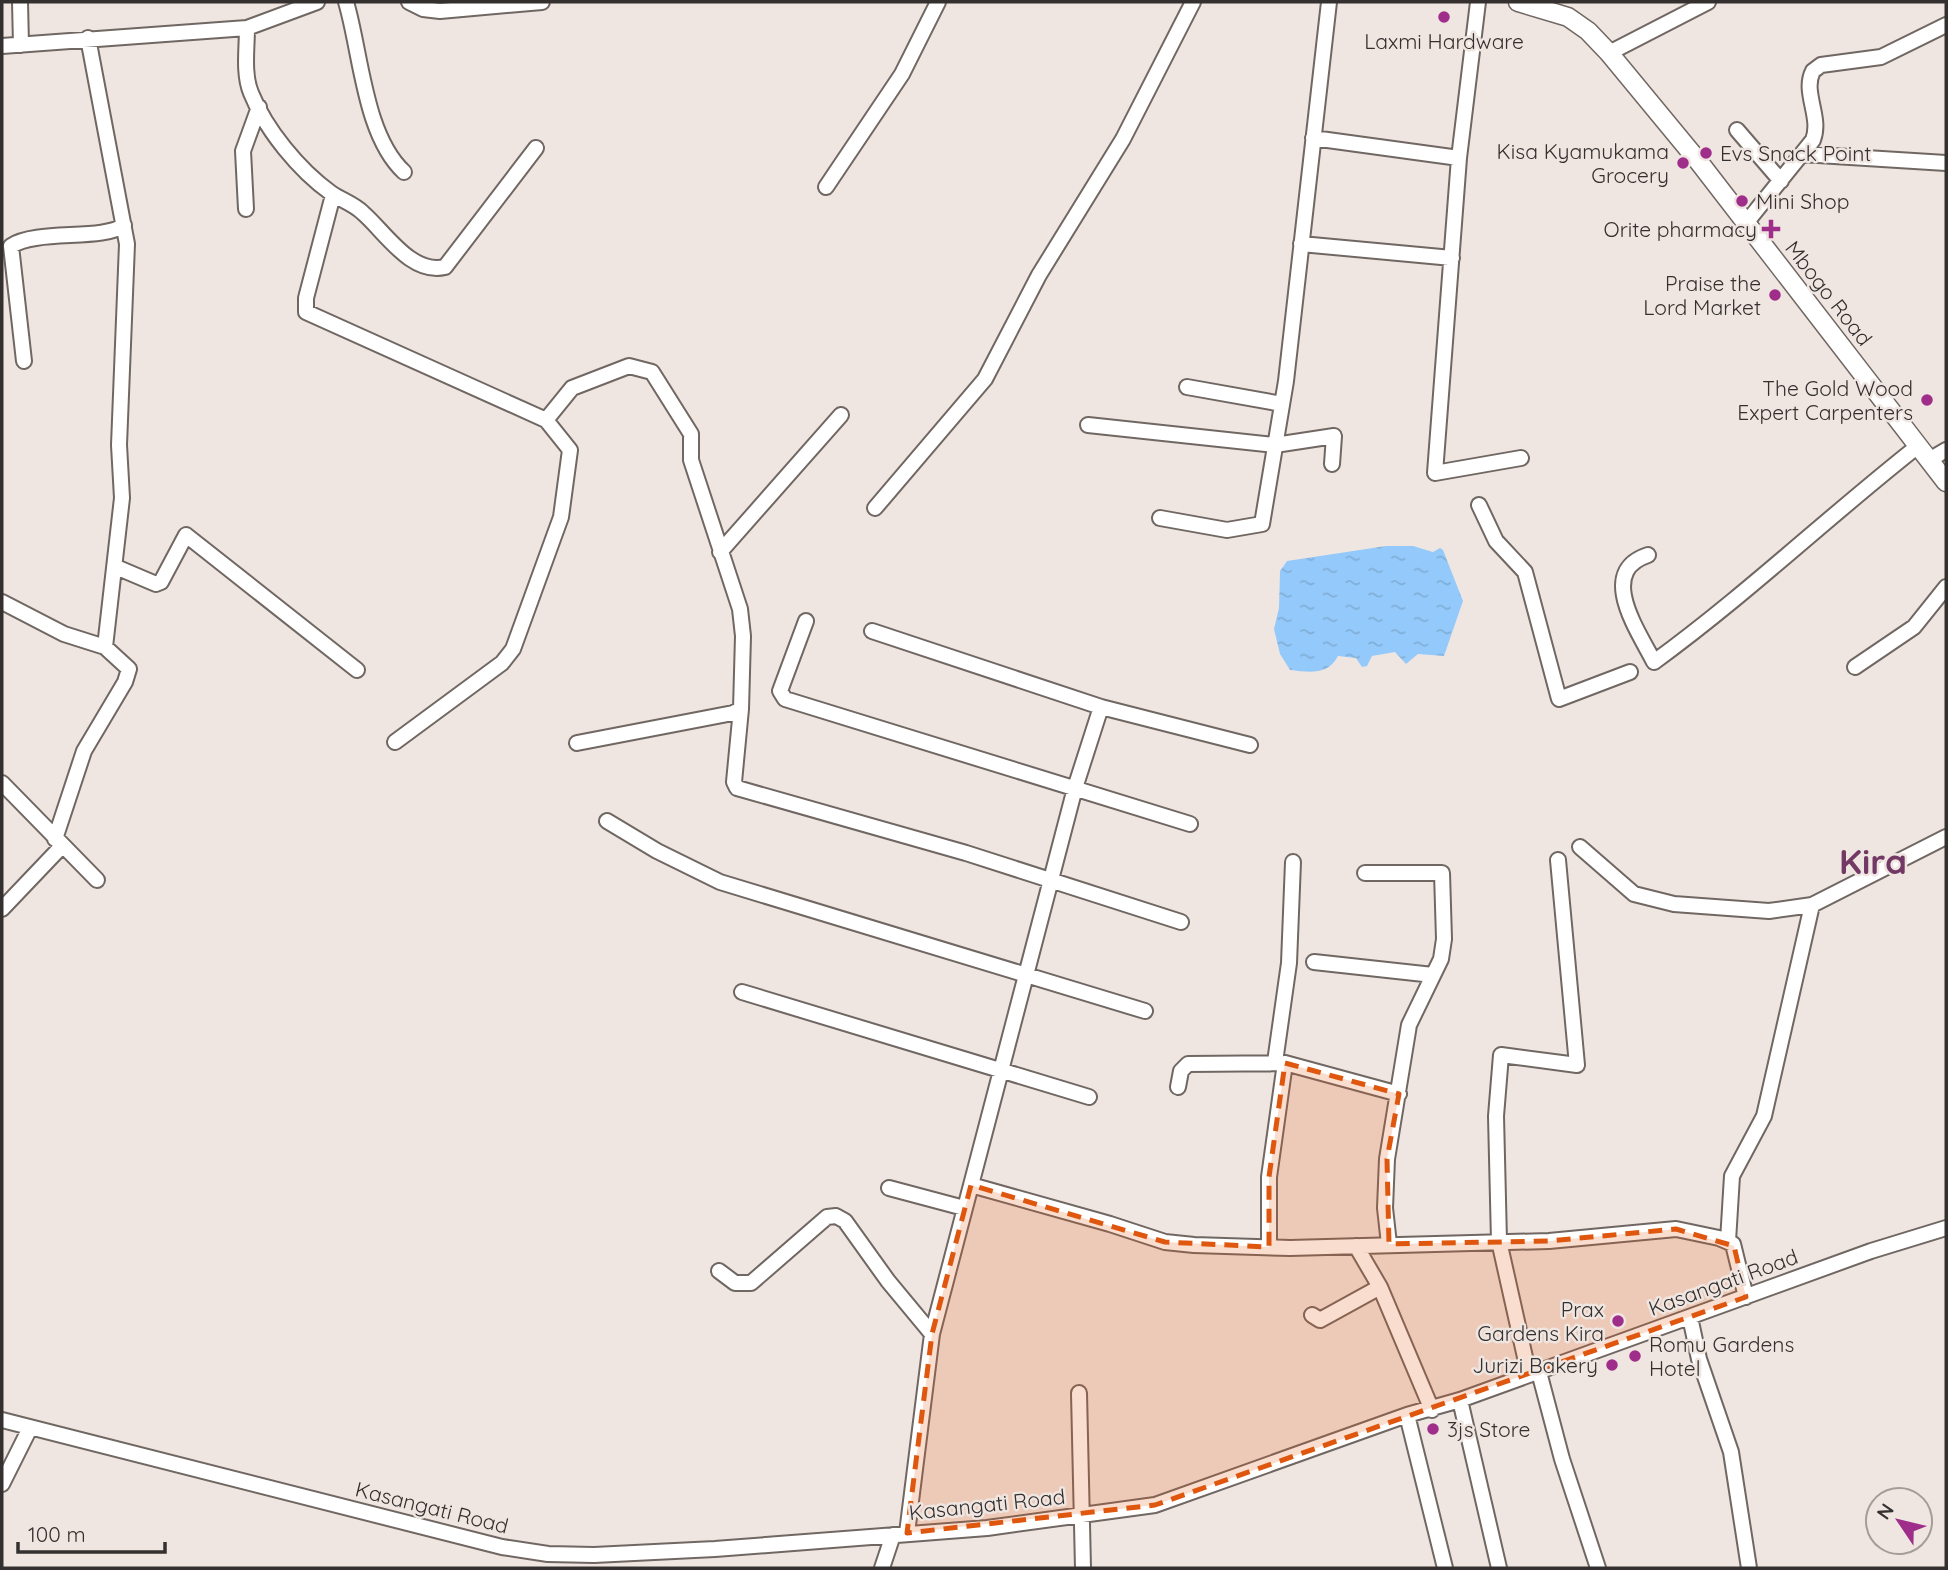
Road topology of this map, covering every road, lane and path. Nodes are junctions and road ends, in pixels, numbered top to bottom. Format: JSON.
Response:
{"nodes":[{"id":1,"x":20,"y":2,"type":"edge"},
{"id":2,"x":317,"y":2,"type":"edge"},
{"id":3,"x":346,"y":2,"type":"edge"},
{"id":4,"x":409,"y":2,"type":"edge"},
{"id":5,"x":542,"y":2,"type":"edge"},
{"id":6,"x":938,"y":2,"type":"edge"},
{"id":7,"x":1194,"y":2,"type":"edge"},
{"id":8,"x":1329,"y":2,"type":"edge"},
{"id":9,"x":1478,"y":2,"type":"edge"},
{"id":10,"x":1518,"y":2,"type":"edge"},
{"id":11,"x":1708,"y":2,"type":"edge"},
{"id":12,"x":1946,"y":25,"type":"edge"},
{"id":13,"x":247,"y":28,"type":"junction"},
{"id":14,"x":88,"y":38,"type":"junction"},
{"id":15,"x":21,"y":45,"type":"junction"},
{"id":16,"x":2,"y":46,"type":"edge"},
{"id":17,"x":1609,"y":53,"type":"junction"},
{"id":18,"x":259,"y":107,"type":"junction"},
{"id":19,"x":1737,"y":130,"type":"dead end"},
{"id":20,"x":1313,"y":138,"type":"junction"},
{"id":21,"x":536,"y":148,"type":"dead end"},
{"id":22,"x":1802,"y":153,"type":"junction"},
{"id":23,"x":1459,"y":158,"type":"junction"},
{"id":24,"x":1946,"y":163,"type":"edge"},
{"id":25,"x":404,"y":172,"type":"dead end"},
{"id":26,"x":1781,"y":181,"type":"junction"},
{"id":27,"x":826,"y":187,"type":"dead end"},
{"id":28,"x":333,"y":195,"type":"junction"},
{"id":29,"x":246,"y":209,"type":"dead end"},
{"id":30,"x":1746,"y":223,"type":"junction"},
{"id":31,"x":124,"y":225,"type":"junction"},
{"id":32,"x":1301,"y":244,"type":"junction"},
{"id":33,"x":1452,"y":258,"type":"junction"},
{"id":34,"x":24,"y":361,"type":"dead end"},
{"id":35,"x":1187,"y":387,"type":"dead end"},
{"id":36,"x":1282,"y":404,"type":"junction"},
{"id":37,"x":841,"y":415,"type":"dead end"},
{"id":38,"x":546,"y":420,"type":"junction"},
{"id":39,"x":1088,"y":425,"type":"dead end"},
{"id":40,"x":1275,"y":445,"type":"junction"},
{"id":41,"x":1946,"y":450,"type":"edge"},
{"id":42,"x":1924,"y":453,"type":"junction"},
{"id":43,"x":1521,"y":458,"type":"dead end"},
{"id":44,"x":1332,"y":464,"type":"dead end"},
{"id":45,"x":1946,"y":482,"type":"edge"},
{"id":46,"x":1479,"y":505,"type":"dead end"},
{"id":47,"x":874,"y":508,"type":"dead end"},
{"id":48,"x":1160,"y":518,"type":"dead end"},
{"id":49,"x":720,"y":552,"type":"junction"},
{"id":50,"x":1648,"y":555,"type":"dead end"},
{"id":51,"x":116,"y":567,"type":"junction"},
{"id":52,"x":1946,"y":587,"type":"edge"},
{"id":53,"x":2,"y":602,"type":"edge"},
{"id":54,"x":806,"y":621,"type":"dead end"},
{"id":55,"x":872,"y":631,"type":"dead end"},
{"id":56,"x":106,"y":647,"type":"junction"},
{"id":57,"x":1855,"y":667,"type":"dead end"},
{"id":58,"x":356,"y":670,"type":"dead end"},
{"id":59,"x":1630,"y":672,"type":"dead end"},
{"id":60,"x":1101,"y":707,"type":"junction"},
{"id":61,"x":741,"y":709,"type":"junction"},
{"id":62,"x":395,"y":742,"type":"dead end"},
{"id":63,"x":578,"y":743,"type":"dead end"},
{"id":64,"x":1250,"y":746,"type":"dead end"},
{"id":65,"x":2,"y":783,"type":"edge"},
{"id":66,"x":1075,"y":788,"type":"junction"},
{"id":67,"x":607,"y":821,"type":"dead end"},
{"id":68,"x":1190,"y":824,"type":"dead end"},
{"id":69,"x":1946,"y":837,"type":"edge"},
{"id":70,"x":59,"y":843,"type":"junction"},
{"id":71,"x":1580,"y":847,"type":"dead end"},
{"id":72,"x":1558,"y":860,"type":"dead end"},
{"id":73,"x":1293,"y":862,"type":"dead end"},
{"id":74,"x":1365,"y":873,"type":"dead end"},
{"id":75,"x":97,"y":880,"type":"dead end"},
{"id":76,"x":1051,"y":881,"type":"junction"},
{"id":77,"x":1812,"y":905,"type":"junction"},
{"id":78,"x":2,"y":909,"type":"edge"},
{"id":79,"x":1181,"y":922,"type":"dead end"},
{"id":80,"x":1314,"y":962,"type":"dead end"},
{"id":81,"x":1433,"y":975,"type":"junction"},
{"id":82,"x":1025,"y":976,"type":"junction"},
{"id":83,"x":742,"y":992,"type":"dead end"},
{"id":84,"x":1145,"y":1011,"type":"dead end"},
{"id":85,"x":1280,"y":1063,"type":"junction"},
{"id":86,"x":1002,"y":1071,"type":"junction"},
{"id":87,"x":1178,"y":1087,"type":"dead end"},
{"id":88,"x":1399,"y":1094,"type":"junction"},
{"id":89,"x":1089,"y":1097,"type":"dead end"},
{"id":90,"x":971,"y":1185,"type":"junction"},
{"id":91,"x":889,"y":1188,"type":"dead end"},
{"id":92,"x":964,"y":1208,"type":"junction"},
{"id":93,"x":1946,"y":1228,"type":"edge"},
{"id":94,"x":1499,"y":1241,"type":"junction"},
{"id":95,"x":1728,"y":1241,"type":"junction"},
{"id":96,"x":1389,"y":1244,"type":"junction"},
{"id":97,"x":1356,"y":1246,"type":"junction"},
{"id":98,"x":1269,"y":1247,"type":"junction"},
{"id":99,"x":719,"y":1271,"type":"dead end"},
{"id":100,"x":1380,"y":1287,"type":"junction"},
{"id":101,"x":1746,"y":1297,"type":"junction"},
{"id":102,"x":1312,"y":1315,"type":"dead end"},
{"id":103,"x":1690,"y":1317,"type":"junction"},
{"id":104,"x":932,"y":1334,"type":"junction"},
{"id":105,"x":1534,"y":1374,"type":"junction"},
{"id":106,"x":1079,"y":1393,"type":"dead end"},
{"id":107,"x":1460,"y":1400,"type":"junction"},
{"id":108,"x":1432,"y":1410,"type":"junction"},
{"id":109,"x":1407,"y":1415,"type":"junction"},
{"id":110,"x":2,"y":1420,"type":"edge"},
{"id":111,"x":30,"y":1428,"type":"junction"},
{"id":112,"x":2,"y":1483,"type":"edge"},
{"id":113,"x":1083,"y":1515,"type":"junction"},
{"id":114,"x":900,"y":1534,"type":"junction"},
{"id":115,"x":881,"y":1568,"type":"edge"},
{"id":116,"x":1083,"y":1568,"type":"edge"},
{"id":117,"x":1445,"y":1568,"type":"edge"},
{"id":118,"x":1499,"y":1568,"type":"edge"},
{"id":119,"x":1598,"y":1568,"type":"edge"},
{"id":120,"x":1749,"y":1568,"type":"edge"}],
"edges":[{"from":1,"to":15,"type":"street"},
{"from":2,"to":13,"type":"street"},
{"from":3,"to":25,"type":"street"},
{"from":4,"to":5,"type":"street"},
{"from":6,"to":27,"type":"street"},
{"from":7,"to":47,"type":"street"},
{"from":8,"to":20,"type":"street"},
{"from":9,"to":23,"type":"street"},
{"from":10,"to":17,"type":"main road","name":"Mbogo Road"},
{"from":11,"to":17,"type":"street"},
{"from":12,"to":22,"type":"street"},
{"from":13,"to":14,"type":"street"},
{"from":13,"to":18,"type":"street"},
{"from":14,"to":15,"type":"street"},
{"from":14,"to":31,"type":"street"},
{"from":15,"to":16,"type":"street"},
{"from":17,"to":30,"type":"main road","name":"Mbogo Road"},
{"from":18,"to":28,"type":"street"},
{"from":18,"to":29,"type":"street"},
{"from":19,"to":26,"type":"street"},
{"from":20,"to":23,"type":"street"},
{"from":20,"to":32,"type":"street"},
{"from":21,"to":28,"type":"street"},
{"from":22,"to":24,"type":"street"},
{"from":22,"to":26,"type":"street"},
{"from":23,"to":33,"type":"street"},
{"from":26,"to":30,"type":"street"},
{"from":28,"to":38,"type":"street"},
{"from":30,"to":42,"type":"main road","name":"Mbogo Road"},
{"from":31,"to":34,"type":"street"},
{"from":31,"to":51,"type":"street"},
{"from":32,"to":33,"type":"street"},
{"from":32,"to":36,"type":"street"},
{"from":33,"to":43,"type":"street"},
{"from":35,"to":36,"type":"street"},
{"from":36,"to":40,"type":"street"},
{"from":37,"to":49,"type":"street"},
{"from":38,"to":49,"type":"street"},
{"from":38,"to":62,"type":"street"},
{"from":39,"to":40,"type":"street"},
{"from":40,"to":44,"type":"street"},
{"from":40,"to":48,"type":"street"},
{"from":41,"to":42,"type":"street"},
{"from":42,"to":45,"type":"main road","name":"Mbogo Road"},
{"from":42,"to":50,"type":"street"},
{"from":46,"to":59,"type":"street"},
{"from":49,"to":61,"type":"street"},
{"from":51,"to":56,"type":"street"},
{"from":51,"to":58,"type":"street"},
{"from":52,"to":57,"type":"street"},
{"from":53,"to":56,"type":"street"},
{"from":54,"to":66,"type":"street"},
{"from":55,"to":60,"type":"street"},
{"from":56,"to":70,"type":"street"},
{"from":60,"to":64,"type":"street"},
{"from":60,"to":66,"type":"street"},
{"from":61,"to":63,"type":"street"},
{"from":61,"to":76,"type":"street"},
{"from":65,"to":70,"type":"street"},
{"from":66,"to":68,"type":"street"},
{"from":66,"to":76,"type":"street"},
{"from":67,"to":82,"type":"street"},
{"from":69,"to":77,"type":"street"},
{"from":70,"to":75,"type":"street"},
{"from":70,"to":78,"type":"street"},
{"from":71,"to":77,"type":"street"},
{"from":72,"to":94,"type":"street"},
{"from":73,"to":85,"type":"street"},
{"from":74,"to":81,"type":"street"},
{"from":76,"to":79,"type":"street"},
{"from":76,"to":82,"type":"street"},
{"from":77,"to":95,"type":"street"},
{"from":80,"to":81,"type":"street"},
{"from":81,"to":88,"type":"street"},
{"from":82,"to":84,"type":"street"},
{"from":82,"to":86,"type":"street"},
{"from":83,"to":86,"type":"street"},
{"from":85,"to":87,"type":"street"},
{"from":85,"to":88,"type":"street"},
{"from":85,"to":98,"type":"street"},
{"from":86,"to":89,"type":"street"},
{"from":86,"to":90,"type":"street"},
{"from":88,"to":96,"type":"street"},
{"from":90,"to":92,"type":"street"},
{"from":90,"to":98,"type":"street"},
{"from":91,"to":92,"type":"street"},
{"from":92,"to":104,"type":"street"},
{"from":93,"to":101,"type":"street","name":"Kasangati Road"},
{"from":94,"to":95,"type":"street"},
{"from":94,"to":96,"type":"street"},
{"from":94,"to":105,"type":"street"},
{"from":95,"to":101,"type":"street"},
{"from":96,"to":97,"type":"street"},
{"from":97,"to":98,"type":"street"},
{"from":97,"to":100,"type":"street"},
{"from":99,"to":104,"type":"street"},
{"from":100,"to":102,"type":"street"},
{"from":100,"to":108,"type":"street"},
{"from":101,"to":103,"type":"street","name":"Kasangati Road"},
{"from":103,"to":105,"type":"street","name":"Kasangati Road"},
{"from":103,"to":120,"type":"street"},
{"from":104,"to":114,"type":"street"},
{"from":105,"to":107,"type":"street","name":"Kasangati Road"},
{"from":105,"to":119,"type":"street"},
{"from":106,"to":113,"type":"street"},
{"from":107,"to":108,"type":"street","name":"Kasangati Road"},
{"from":107,"to":118,"type":"street"},
{"from":108,"to":109,"type":"street","name":"Kasangati Road"},
{"from":109,"to":113,"type":"street","name":"Kasangati Road"},
{"from":109,"to":117,"type":"street"},
{"from":110,"to":111,"type":"street","name":"Kasangati Road"},
{"from":111,"to":112,"type":"street"},
{"from":111,"to":114,"type":"street","name":"Kasangati Road"},
{"from":113,"to":114,"type":"street","name":"Kasangati Road"},
{"from":113,"to":116,"type":"street"},
{"from":114,"to":115,"type":"street"}]}
